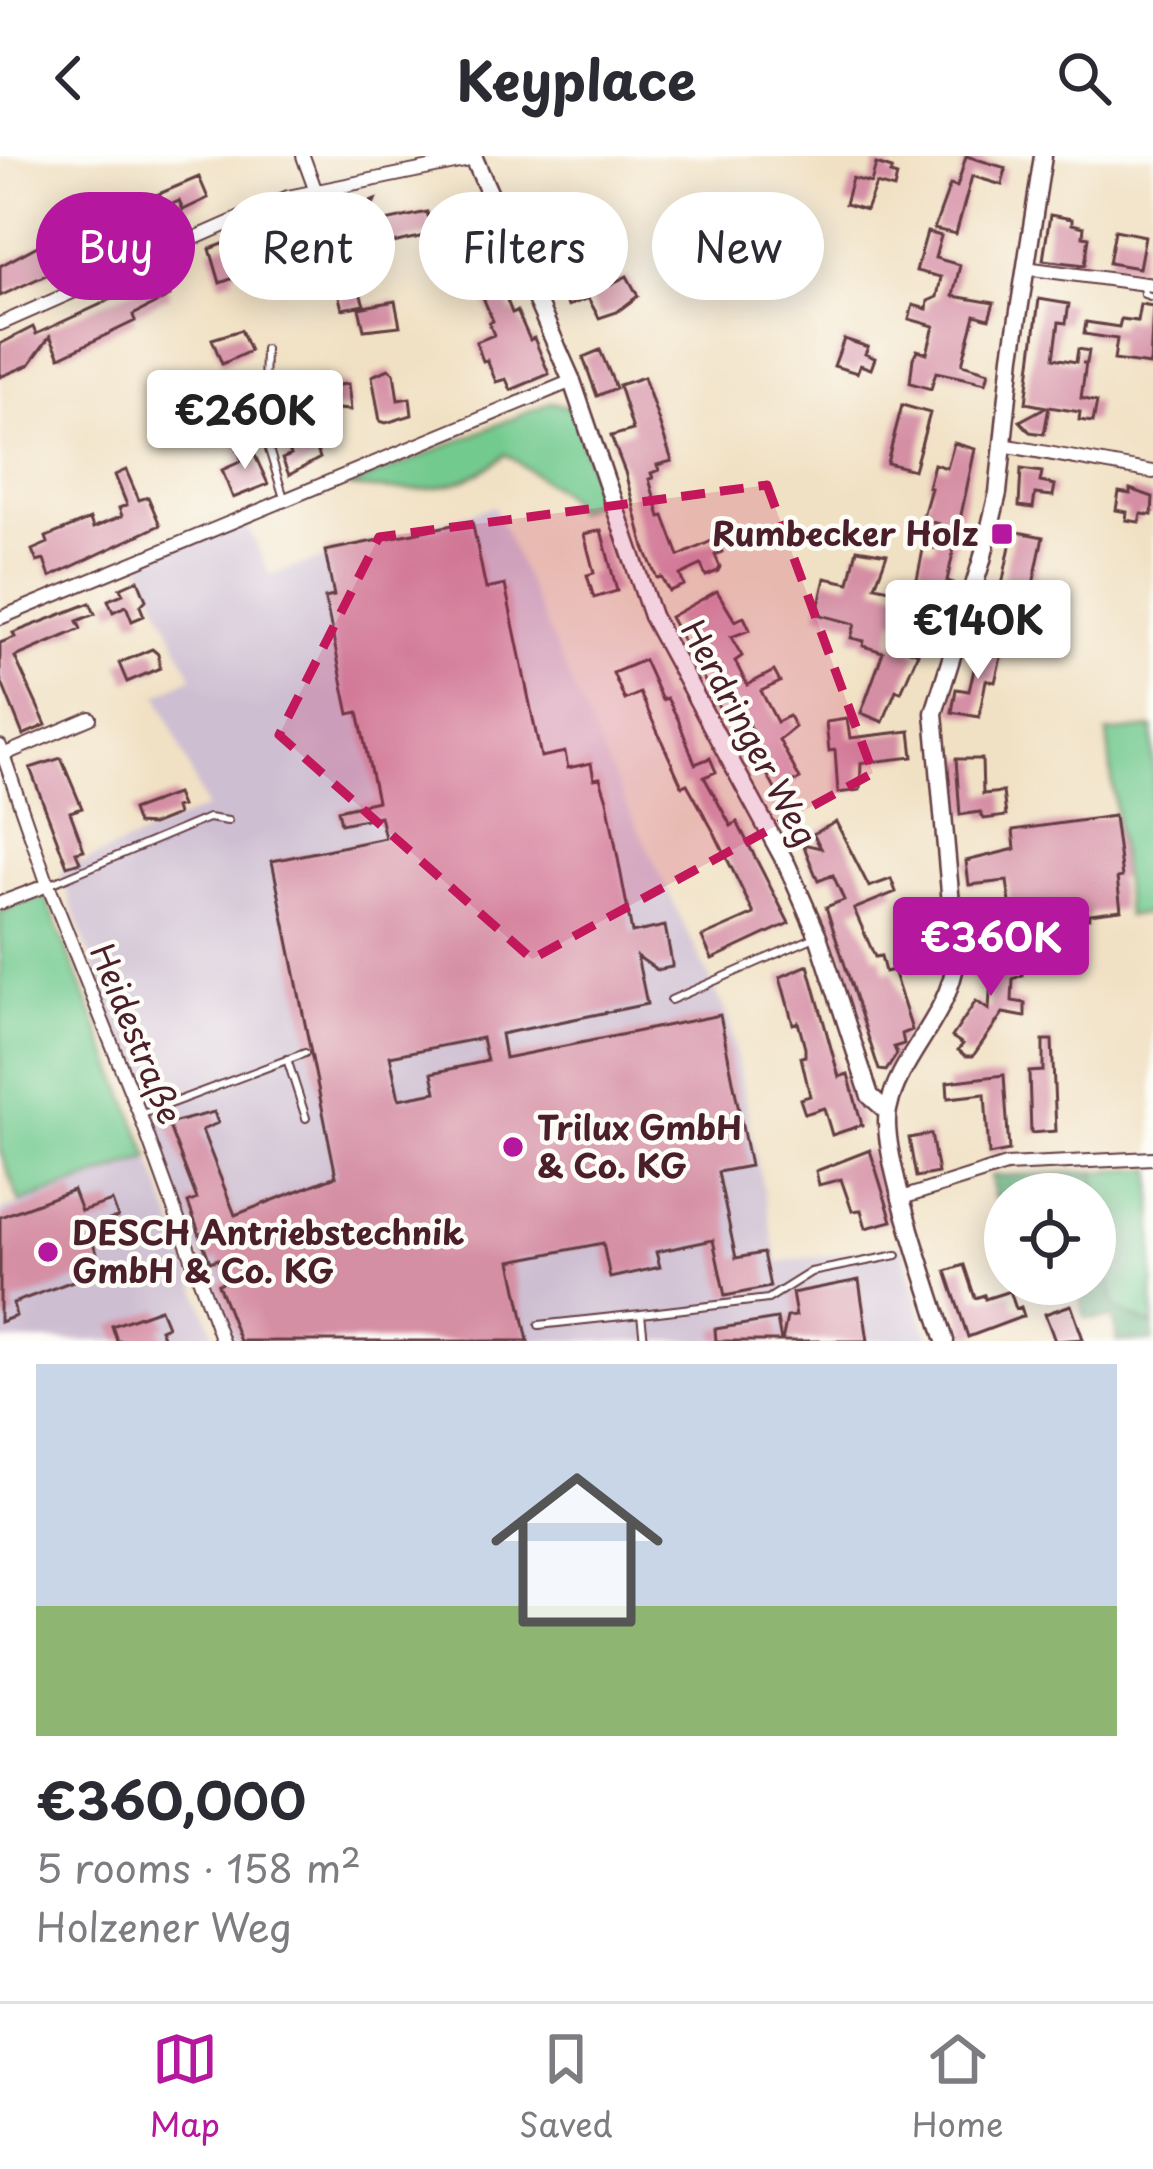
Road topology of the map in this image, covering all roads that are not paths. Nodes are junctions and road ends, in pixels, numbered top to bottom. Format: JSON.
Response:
{"nodes":[{"id":1,"x":303,"y":156,"type":"edge"},
{"id":2,"x":1043,"y":156,"type":"edge"},
{"id":3,"x":474,"y":158,"type":"edge"},
{"id":4,"x":316,"y":190,"type":"junction"},
{"id":5,"x":1025,"y":268,"type":"junction"},
{"id":6,"x":1150,"y":289,"type":"edge"},
{"id":7,"x":0,"y":324,"type":"edge"},
{"id":8,"x":266,"y":349,"type":"dead end"},
{"id":9,"x":572,"y":381,"type":"junction"},
{"id":10,"x":1003,"y":445,"type":"junction"},
{"id":11,"x":1153,"y":472,"type":"edge"},
{"id":12,"x":285,"y":502,"type":"junction"},
{"id":13,"x":0,"y":618,"type":"edge"},
{"id":14,"x":90,"y":718,"type":"dead end"},
{"id":15,"x":2,"y":750,"type":"edge"},
{"id":16,"x":228,"y":821,"type":"dead end"},
{"id":17,"x":48,"y":885,"type":"junction"},
{"id":18,"x":0,"y":902,"type":"edge"},
{"id":19,"x":818,"y":936,"type":"junction"},
{"id":20,"x":670,"y":1000,"type":"dead end"},
{"id":21,"x":305,"y":1053,"type":"dead end"},
{"id":22,"x":287,"y":1059,"type":"junction"},
{"id":23,"x":887,"y":1111,"type":"junction"},
{"id":24,"x":140,"y":1115,"type":"junction"},
{"id":25,"x":306,"y":1118,"type":"dead end"},
{"id":26,"x":1153,"y":1158,"type":"edge"},
{"id":27,"x":902,"y":1198,"type":"junction"},
{"id":28,"x":897,"y":1255,"type":"dead end"},
{"id":29,"x":641,"y":1314,"type":"junction"},
{"id":30,"x":539,"y":1325,"type":"dead end"},
{"id":31,"x":222,"y":1341,"type":"edge"},
{"id":32,"x":644,"y":1341,"type":"edge"},
{"id":33,"x":945,"y":1341,"type":"edge"}],
"edges":[{"from":1,"to":4,"type":"street"},
{"from":2,"to":5,"type":"main road"},
{"from":3,"to":4,"type":"street"},
{"from":3,"to":9,"type":"main road","name":"Herdringer Weg"},
{"from":4,"to":7,"type":"street"},
{"from":5,"to":6,"type":"street"},
{"from":5,"to":10,"type":"main road"},
{"from":8,"to":12,"type":"lane"},
{"from":9,"to":12,"type":"street"},
{"from":9,"to":19,"type":"main road","name":"Herdringer Weg"},
{"from":10,"to":11,"type":"street"},
{"from":10,"to":23,"type":"main road"},
{"from":12,"to":13,"type":"street"},
{"from":14,"to":15,"type":"street"},
{"from":15,"to":17,"type":"street","name":"Heidestraße"},
{"from":16,"to":17,"type":"lane"},
{"from":17,"to":18,"type":"street"},
{"from":17,"to":24,"type":"street","name":"Heidestraße"},
{"from":19,"to":20,"type":"lane"},
{"from":19,"to":23,"type":"main road","name":"Herdringer Weg"},
{"from":21,"to":22,"type":"lane"},
{"from":22,"to":24,"type":"lane"},
{"from":22,"to":25,"type":"lane"},
{"from":23,"to":27,"type":"main road","name":"Herdringer Weg"},
{"from":24,"to":31,"type":"street","name":"Heidestraße"},
{"from":26,"to":27,"type":"street"},
{"from":27,"to":33,"type":"main road","name":"Herdringer Weg"},
{"from":28,"to":29,"type":"lane"},
{"from":29,"to":30,"type":"lane"},
{"from":29,"to":32,"type":"lane"}]}
